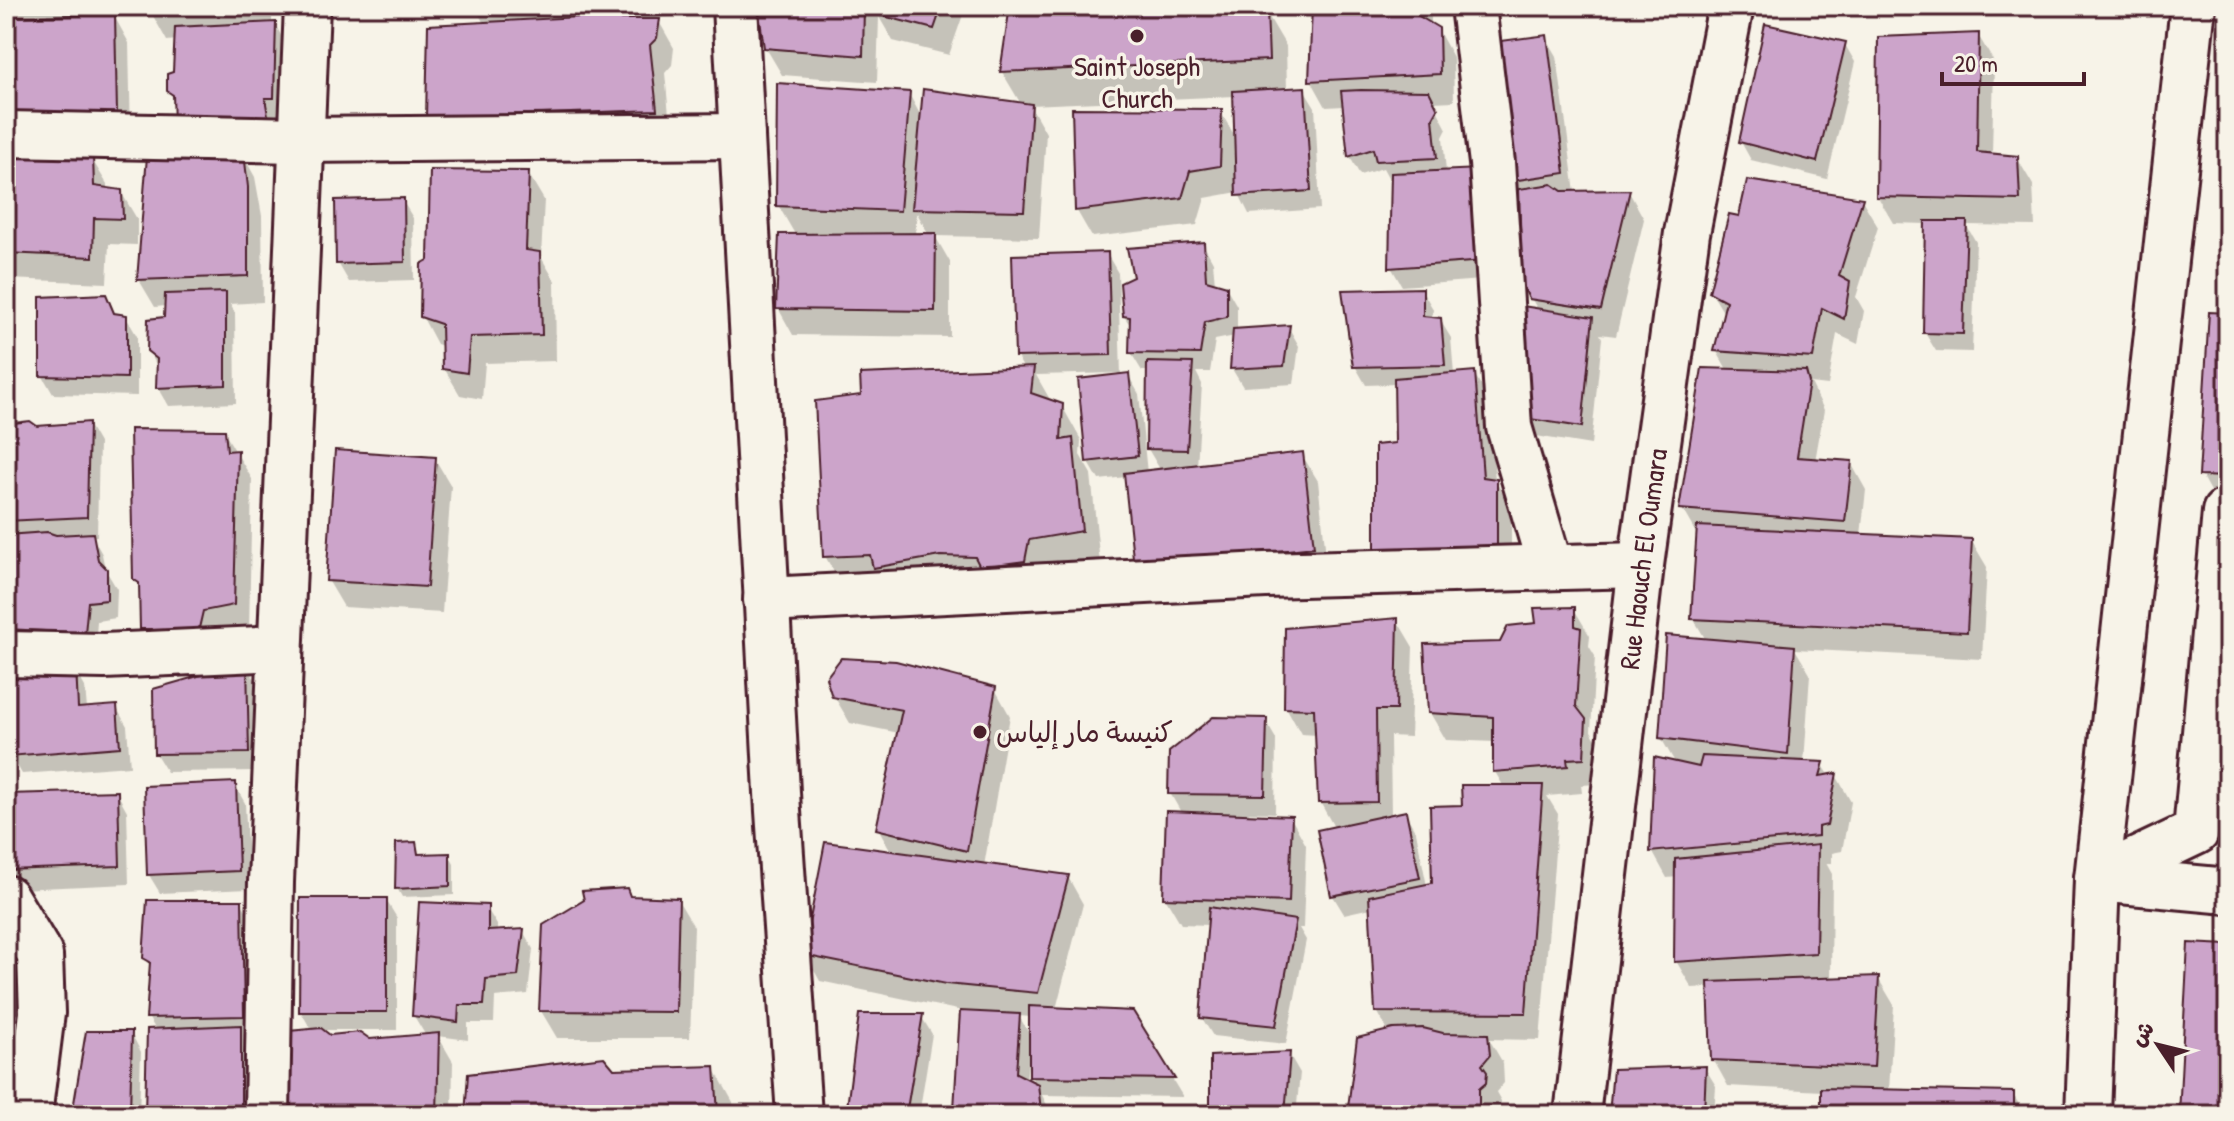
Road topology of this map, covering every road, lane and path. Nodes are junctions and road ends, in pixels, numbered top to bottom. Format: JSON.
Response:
{"nodes":[{"id":1,"x":307,"y":6,"type":"edge"},
{"id":2,"x":735,"y":6,"type":"edge"},
{"id":3,"x":1473,"y":6,"type":"edge"},
{"id":4,"x":1731,"y":6,"type":"edge"},
{"id":5,"x":2193,"y":6,"type":"edge"},
{"id":6,"x":6,"y":134,"type":"edge"},
{"id":7,"x":742,"y":136,"type":"junction"},
{"id":8,"x":300,"y":140,"type":"junction"},
{"id":9,"x":2228,"y":512,"type":"edge"},
{"id":10,"x":1641,"y":565,"type":"junction"},
{"id":11,"x":1550,"y":566,"type":"junction"},
{"id":12,"x":766,"y":600,"type":"junction"},
{"id":13,"x":280,"y":648,"type":"junction"},
{"id":14,"x":6,"y":654,"type":"edge"},
{"id":15,"x":2097,"y":879,"type":"junction"},
{"id":16,"x":2228,"y":891,"type":"edge"},
{"id":17,"x":6,"y":898,"type":"edge"},
{"id":18,"x":29,"y":1115,"type":"edge"},
{"id":19,"x":267,"y":1115,"type":"edge"},
{"id":20,"x":799,"y":1115,"type":"edge"},
{"id":21,"x":1577,"y":1115,"type":"edge"},
{"id":22,"x":2088,"y":1115,"type":"edge"}],
"edges":[{"from":1,"to":8,"type":"street"},
{"from":2,"to":7,"type":"street"},
{"from":3,"to":11,"type":"street"},
{"from":4,"to":10,"type":"street","name":"Rue Haouch El Oumara"},
{"from":5,"to":15,"type":"street"},
{"from":6,"to":8,"type":"street"},
{"from":7,"to":8,"type":"street"},
{"from":7,"to":12,"type":"street"},
{"from":8,"to":13,"type":"street"},
{"from":9,"to":15,"type":"street"},
{"from":10,"to":11,"type":"street"},
{"from":10,"to":21,"type":"street","name":"Rue Haouch El Oumara"},
{"from":11,"to":12,"type":"street"},
{"from":12,"to":20,"type":"street"},
{"from":13,"to":14,"type":"street"},
{"from":13,"to":19,"type":"street"},
{"from":15,"to":16,"type":"street"},
{"from":15,"to":22,"type":"street"},
{"from":17,"to":18,"type":"street"}]}
